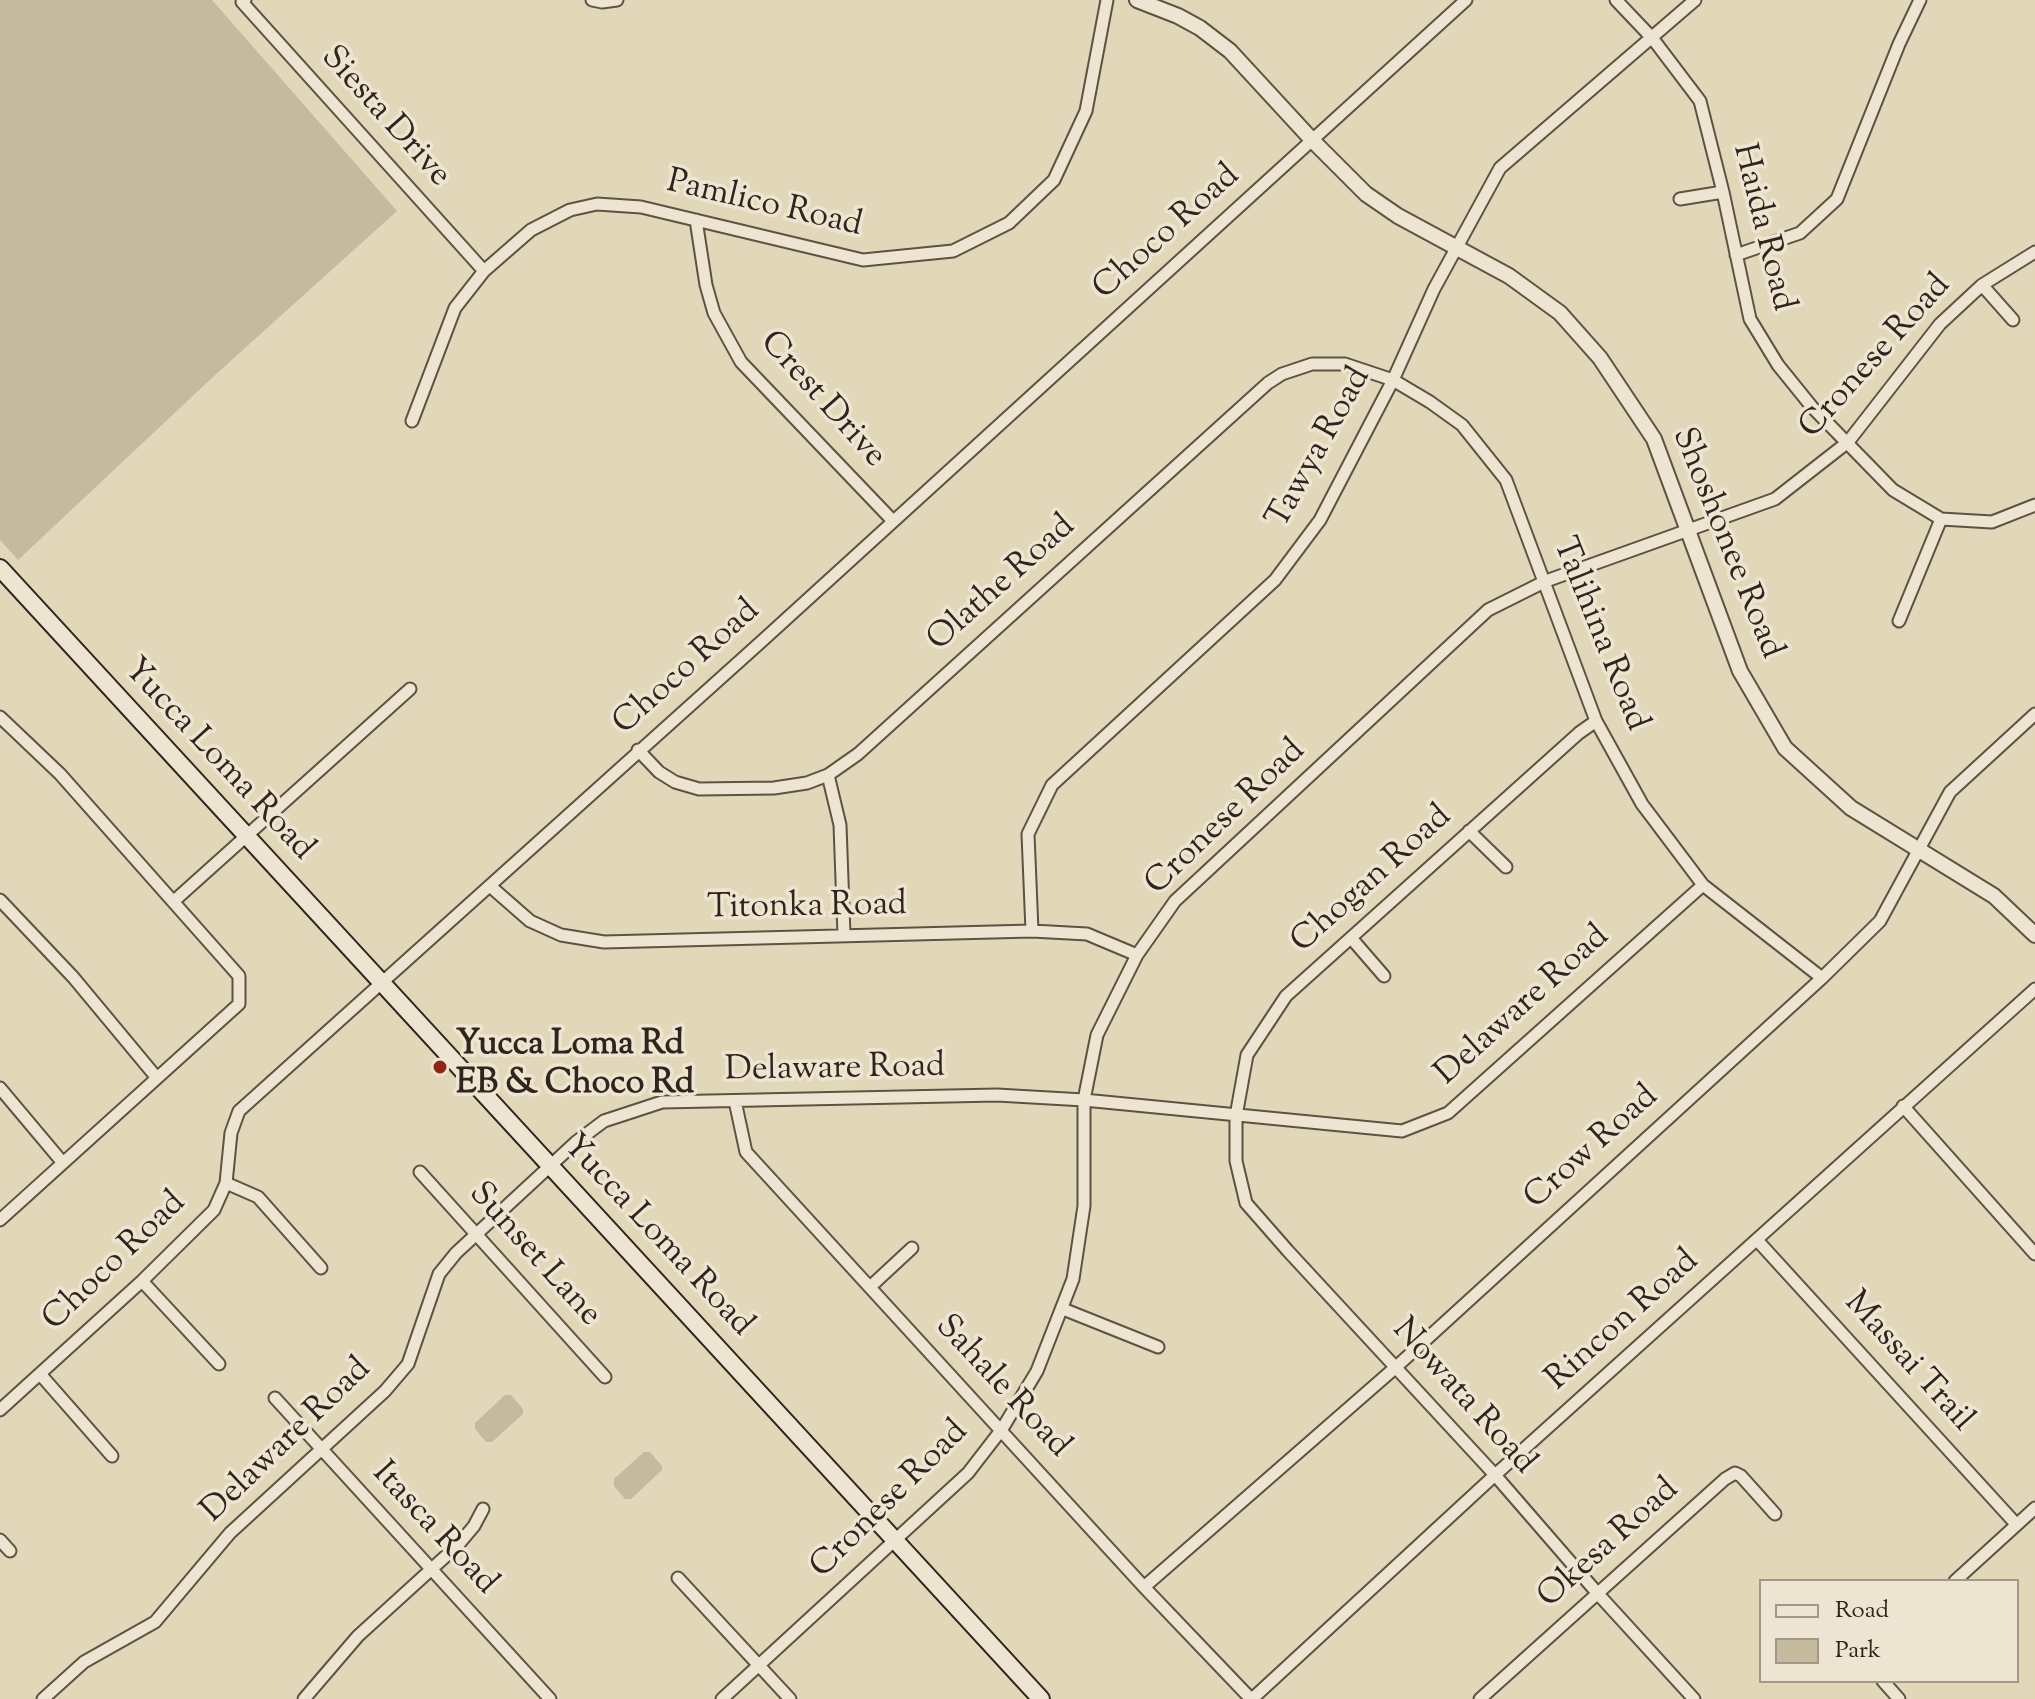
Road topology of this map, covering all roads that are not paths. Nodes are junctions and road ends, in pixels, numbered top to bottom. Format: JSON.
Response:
{"nodes":[{"id":1,"x":592,"y":0,"type":"edge"},
{"id":2,"x":617,"y":0,"type":"edge"},
{"id":3,"x":1107,"y":0,"type":"edge"},
{"id":4,"x":1137,"y":0,"type":"edge"},
{"id":5,"x":1466,"y":0,"type":"edge"},
{"id":6,"x":1616,"y":0,"type":"edge"},
{"id":7,"x":1695,"y":0,"type":"edge"},
{"id":8,"x":1920,"y":0,"type":"edge"},
{"id":9,"x":243,"y":1,"type":"edge"},
{"id":10,"x":1653,"y":39,"type":"junction"},
{"id":11,"x":1313,"y":141,"type":"junction"},
{"id":12,"x":1723,"y":192,"type":"junction"},
{"id":13,"x":1680,"y":199,"type":"dead end"},
{"id":14,"x":696,"y":220,"type":"junction"},
{"id":15,"x":1456,"y":246,"type":"junction"},
{"id":16,"x":2035,"y":252,"type":"edge"},
{"id":17,"x":1736,"y":255,"type":"junction"},
{"id":18,"x":484,"y":271,"type":"junction"},
{"id":19,"x":1982,"y":285,"type":"junction"},
{"id":20,"x":2013,"y":320,"type":"dead end"},
{"id":21,"x":1393,"y":380,"type":"junction"},
{"id":22,"x":412,"y":421,"type":"dead end"},
{"id":23,"x":1848,"y":442,"type":"junction"},
{"id":24,"x":2035,"y":505,"type":"edge"},
{"id":25,"x":1941,"y":519,"type":"junction"},
{"id":26,"x":893,"y":521,"type":"junction"},
{"id":27,"x":1687,"y":531,"type":"junction"},
{"id":28,"x":0,"y":568,"type":"edge"},
{"id":29,"x":1546,"y":581,"type":"junction"},
{"id":30,"x":1899,"y":621,"type":"dead end"},
{"id":31,"x":410,"y":689,"type":"dead end"},
{"id":32,"x":2035,"y":714,"type":"edge"},
{"id":33,"x":0,"y":717,"type":"edge"},
{"id":34,"x":1596,"y":721,"type":"junction"},
{"id":35,"x":638,"y":750,"type":"junction"},
{"id":36,"x":828,"y":775,"type":"junction"},
{"id":37,"x":1469,"y":831,"type":"junction"},
{"id":38,"x":246,"y":837,"type":"junction"},
{"id":39,"x":1920,"y":849,"type":"junction"},
{"id":40,"x":1506,"y":867,"type":"dead end"},
{"id":41,"x":1703,"y":885,"type":"junction"},
{"id":42,"x":490,"y":886,"type":"junction"},
{"id":43,"x":0,"y":900,"type":"edge"},
{"id":44,"x":174,"y":901,"type":"junction"},
{"id":45,"x":1032,"y":931,"type":"junction"},
{"id":46,"x":844,"y":935,"type":"junction"},
{"id":47,"x":2035,"y":935,"type":"edge"},
{"id":48,"x":1352,"y":939,"type":"junction"},
{"id":49,"x":1137,"y":955,"type":"junction"},
{"id":50,"x":1384,"y":976,"type":"dead end"},
{"id":51,"x":1822,"y":978,"type":"junction"},
{"id":52,"x":381,"y":983,"type":"junction"},
{"id":53,"x":2035,"y":989,"type":"edge"},
{"id":54,"x":157,"y":1078,"type":"junction"},
{"id":55,"x":0,"y":1088,"type":"edge"},
{"id":56,"x":1084,"y":1100,"type":"junction"},
{"id":57,"x":735,"y":1101,"type":"junction"},
{"id":58,"x":1903,"y":1106,"type":"junction"},
{"id":59,"x":1236,"y":1116,"type":"junction"},
{"id":60,"x":63,"y":1163,"type":"junction"},
{"id":61,"x":550,"y":1166,"type":"junction"},
{"id":62,"x":420,"y":1172,"type":"dead end"},
{"id":63,"x":226,"y":1183,"type":"junction"},
{"id":64,"x":0,"y":1220,"type":"edge"},
{"id":65,"x":476,"y":1234,"type":"junction"},
{"id":66,"x":1757,"y":1240,"type":"junction"},
{"id":67,"x":912,"y":1248,"type":"dead end"},
{"id":68,"x":2035,"y":1254,"type":"edge"},
{"id":69,"x":321,"y":1268,"type":"dead end"},
{"id":70,"x":142,"y":1281,"type":"junction"},
{"id":71,"x":870,"y":1287,"type":"junction"},
{"id":72,"x":1063,"y":1309,"type":"junction"},
{"id":73,"x":1158,"y":1347,"type":"dead end"},
{"id":74,"x":219,"y":1364,"type":"dead end"},
{"id":75,"x":1396,"y":1367,"type":"junction"},
{"id":76,"x":40,"y":1374,"type":"junction"},
{"id":77,"x":605,"y":1377,"type":"dead end"},
{"id":78,"x":275,"y":1398,"type":"dead end"},
{"id":79,"x":0,"y":1410,"type":"edge"},
{"id":80,"x":1002,"y":1429,"type":"junction"},
{"id":81,"x":320,"y":1449,"type":"junction"},
{"id":82,"x":112,"y":1456,"type":"dead end"},
{"id":83,"x":1495,"y":1475,"type":"junction"},
{"id":84,"x":2035,"y":1508,"type":"edge"},
{"id":85,"x":483,"y":1509,"type":"dead end"},
{"id":86,"x":1775,"y":1514,"type":"dead end"},
{"id":87,"x":2016,"y":1524,"type":"junction"},
{"id":88,"x":0,"y":1540,"type":"edge"},
{"id":89,"x":895,"y":1540,"type":"junction"},
{"id":90,"x":10,"y":1551,"type":"dead end"},
{"id":91,"x":432,"y":1571,"type":"junction"},
{"id":92,"x":678,"y":1578,"type":"dead end"},
{"id":93,"x":1957,"y":1579,"type":"edge"},
{"id":94,"x":1144,"y":1587,"type":"junction"},
{"id":95,"x":1599,"y":1595,"type":"junction"},
{"id":96,"x":760,"y":1665,"type":"junction"},
{"id":97,"x":1885,"y":1683,"type":"edge"},
{"id":98,"x":43,"y":1699,"type":"edge"},
{"id":99,"x":304,"y":1699,"type":"edge"},
{"id":100,"x":550,"y":1699,"type":"edge"},
{"id":101,"x":722,"y":1699,"type":"edge"},
{"id":102,"x":790,"y":1699,"type":"edge"},
{"id":103,"x":1041,"y":1699,"type":"edge"},
{"id":104,"x":1252,"y":1699,"type":"edge"},
{"id":105,"x":1480,"y":1699,"type":"edge"},
{"id":106,"x":1694,"y":1699,"type":"edge"},
{"id":107,"x":1899,"y":1699,"type":"edge"}],
"edges":[{"from":1,"to":2,"type":"street"},
{"from":3,"to":14,"type":"street","name":"Pamlico Road"},
{"from":4,"to":11,"type":"street","name":"Shoshonee Road"},
{"from":5,"to":11,"type":"street","name":"Choco Road"},
{"from":6,"to":10,"type":"street","name":"Haida Road"},
{"from":7,"to":10,"type":"street","name":"Tawya Road"},
{"from":8,"to":17,"type":"street"},
{"from":9,"to":18,"type":"street","name":"Siesta Drive"},
{"from":10,"to":12,"type":"street","name":"Haida Road"},
{"from":10,"to":15,"type":"street","name":"Tawya Road"},
{"from":11,"to":15,"type":"street","name":"Shoshonee Road"},
{"from":11,"to":26,"type":"street","name":"Choco Road"},
{"from":12,"to":13,"type":"street"},
{"from":12,"to":17,"type":"street","name":"Haida Road"},
{"from":14,"to":18,"type":"street","name":"Pamlico Road"},
{"from":14,"to":26,"type":"street","name":"Crest Drive"},
{"from":15,"to":21,"type":"street","name":"Tawya Road"},
{"from":15,"to":27,"type":"street","name":"Shoshonee Road"},
{"from":16,"to":19,"type":"street","name":"Cronese Road"},
{"from":17,"to":23,"type":"street","name":"Haida Road"},
{"from":18,"to":22,"type":"street","name":"Pamlico Road"},
{"from":19,"to":20,"type":"street"},
{"from":19,"to":23,"type":"street","name":"Cronese Road"},
{"from":21,"to":29,"type":"street","name":"Talihina Road"},
{"from":21,"to":36,"type":"street","name":"Olathe Road"},
{"from":21,"to":45,"type":"street","name":"Tawya Road"},
{"from":23,"to":25,"type":"street","name":"Haida Road"},
{"from":23,"to":27,"type":"street","name":"Cronese Road"},
{"from":24,"to":25,"type":"street","name":"Haida Road"},
{"from":25,"to":30,"type":"street"},
{"from":26,"to":35,"type":"street","name":"Choco Road"},
{"from":27,"to":29,"type":"street","name":"Cronese Road"},
{"from":27,"to":39,"type":"street","name":"Shoshonee Road"},
{"from":28,"to":38,"type":"main road","name":"Yucca Loma Road"},
{"from":29,"to":34,"type":"street","name":"Talihina Road"},
{"from":29,"to":49,"type":"street","name":"Cronese Road"},
{"from":31,"to":38,"type":"street"},
{"from":32,"to":39,"type":"street","name":"Crow Road"},
{"from":33,"to":44,"type":"street"},
{"from":34,"to":37,"type":"street","name":"Chogan Road"},
{"from":34,"to":41,"type":"street","name":"Talihina Road"},
{"from":35,"to":36,"type":"street","name":"Olathe Road"},
{"from":35,"to":42,"type":"street","name":"Choco Road"},
{"from":36,"to":46,"type":"street"},
{"from":37,"to":40,"type":"street"},
{"from":37,"to":48,"type":"street","name":"Chogan Road"},
{"from":38,"to":44,"type":"street"},
{"from":38,"to":52,"type":"main road","name":"Yucca Loma Road"},
{"from":39,"to":47,"type":"street","name":"Shoshonee Road"},
{"from":39,"to":51,"type":"street","name":"Crow Road"},
{"from":41,"to":51,"type":"street","name":"Talihina Road"},
{"from":41,"to":59,"type":"street","name":"Delaware Road"},
{"from":42,"to":46,"type":"street","name":"Titonka Road"},
{"from":42,"to":52,"type":"street","name":"Choco Road"},
{"from":43,"to":54,"type":"street"},
{"from":44,"to":54,"type":"street"},
{"from":45,"to":46,"type":"street","name":"Titonka Road"},
{"from":45,"to":49,"type":"street","name":"Titonka Road"},
{"from":48,"to":50,"type":"street"},
{"from":48,"to":59,"type":"street","name":"Chogan Road"},
{"from":49,"to":56,"type":"street","name":"Cronese Road"},
{"from":51,"to":75,"type":"street","name":"Crow Road"},
{"from":52,"to":61,"type":"main road","name":"Yucca Loma Road"},
{"from":52,"to":63,"type":"street","name":"Choco Road"},
{"from":53,"to":58,"type":"street","name":"Rincon Road"},
{"from":54,"to":60,"type":"street"},
{"from":55,"to":60,"type":"street"},
{"from":56,"to":57,"type":"street","name":"Delaware Road"},
{"from":56,"to":59,"type":"street","name":"Delaware Road"},
{"from":56,"to":72,"type":"street","name":"Cronese Road"},
{"from":57,"to":61,"type":"street","name":"Delaware Road"},
{"from":57,"to":71,"type":"street","name":"Sahale Road"},
{"from":58,"to":66,"type":"street","name":"Rincon Road"},
{"from":58,"to":68,"type":"street"},
{"from":59,"to":75,"type":"street","name":"Nowata Road"},
{"from":60,"to":64,"type":"street"},
{"from":61,"to":65,"type":"street","name":"Delaware Road"},
{"from":61,"to":89,"type":"main road","name":"Yucca Loma Road"},
{"from":62,"to":65,"type":"street","name":"Sunset Lane"},
{"from":63,"to":69,"type":"street"},
{"from":63,"to":70,"type":"street","name":"Choco Road"},
{"from":65,"to":77,"type":"street","name":"Sunset Lane"},
{"from":65,"to":81,"type":"street","name":"Delaware Road"},
{"from":66,"to":83,"type":"street","name":"Rincon Road"},
{"from":66,"to":87,"type":"street","name":"Massai Trail"},
{"from":67,"to":71,"type":"street"},
{"from":70,"to":74,"type":"street"},
{"from":70,"to":76,"type":"street","name":"Choco Road"},
{"from":71,"to":80,"type":"street","name":"Sahale Road"},
{"from":72,"to":73,"type":"street"},
{"from":72,"to":80,"type":"street","name":"Cronese Road"},
{"from":75,"to":83,"type":"street","name":"Nowata Road"},
{"from":75,"to":94,"type":"street","name":"Crow Road"},
{"from":76,"to":79,"type":"street","name":"Choco Road"},
{"from":76,"to":82,"type":"street"},
{"from":78,"to":81,"type":"street","name":"Itasca Road"},
{"from":80,"to":89,"type":"street","name":"Cronese Road"},
{"from":80,"to":94,"type":"street","name":"Sahale Road"},
{"from":81,"to":91,"type":"street","name":"Itasca Road"},
{"from":81,"to":98,"type":"street","name":"Delaware Road"},
{"from":83,"to":95,"type":"street","name":"Nowata Road"},
{"from":83,"to":104,"type":"street","name":"Rincon Road"},
{"from":84,"to":87,"type":"street"},
{"from":85,"to":91,"type":"street"},
{"from":86,"to":95,"type":"street","name":"Okesa Road"},
{"from":87,"to":93,"type":"street"},
{"from":88,"to":90,"type":"street"},
{"from":89,"to":96,"type":"street","name":"Cronese Road"},
{"from":89,"to":103,"type":"main road","name":"Yucca Loma Road"},
{"from":91,"to":99,"type":"street"},
{"from":91,"to":100,"type":"street","name":"Itasca Road"},
{"from":92,"to":96,"type":"street"},
{"from":94,"to":104,"type":"street","name":"Sahale Road"},
{"from":95,"to":105,"type":"street","name":"Okesa Road"},
{"from":95,"to":106,"type":"street","name":"Nowata Road"},
{"from":96,"to":101,"type":"street","name":"Cronese Road"},
{"from":96,"to":102,"type":"street"},
{"from":97,"to":107,"type":"street"}]}
